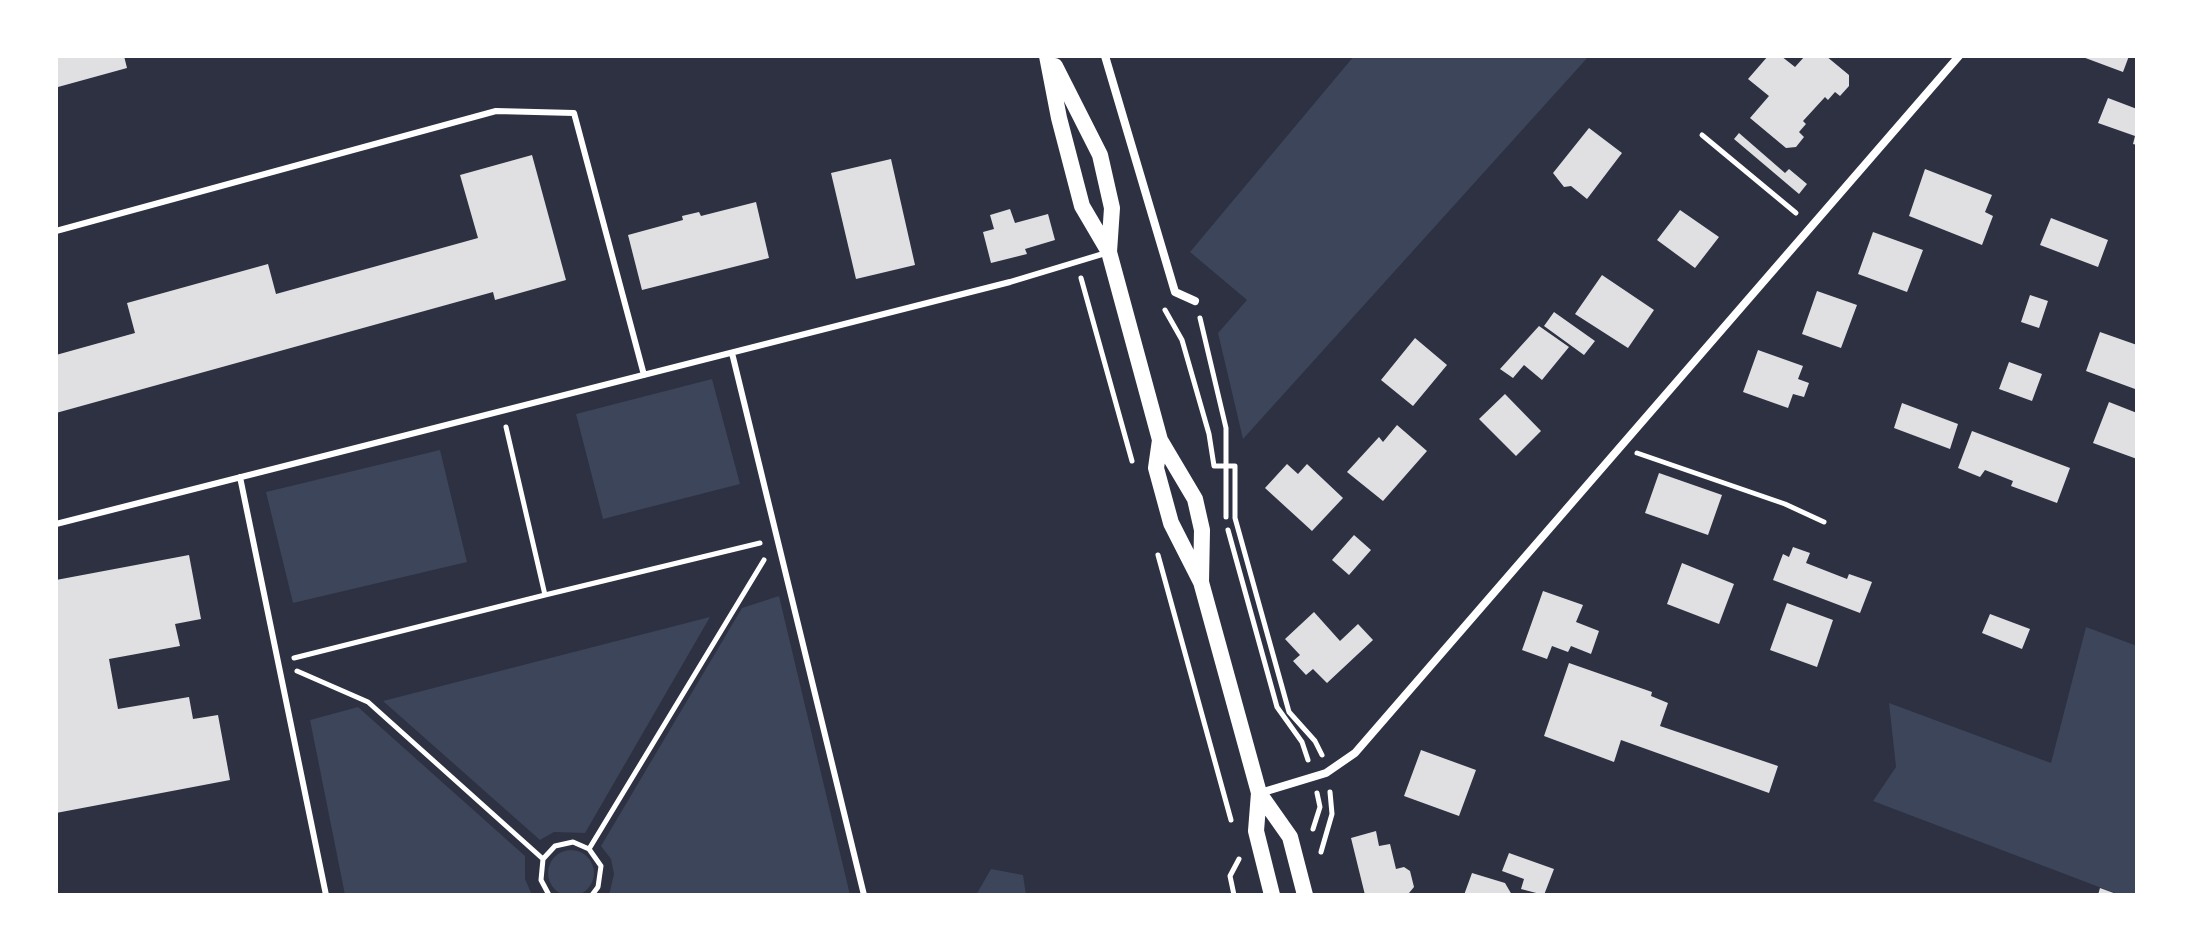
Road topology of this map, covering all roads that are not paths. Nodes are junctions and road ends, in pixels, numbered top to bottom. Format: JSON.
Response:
{"nodes":[{"id":1,"x":1049,"y":56,"type":"edge"},
{"id":2,"x":1105,"y":56,"type":"edge"},
{"id":3,"x":1959,"y":56,"type":"edge"},
{"id":4,"x":56,"y":231,"type":"edge"},
{"id":5,"x":1109,"y":252,"type":"junction"},
{"id":6,"x":1195,"y":301,"type":"road end"},
{"id":7,"x":732,"y":353,"type":"junction"},
{"id":8,"x":644,"y":375,"type":"junction"},
{"id":9,"x":1160,"y":440,"type":"junction"},
{"id":10,"x":240,"y":477,"type":"junction"},
{"id":11,"x":56,"y":524,"type":"edge"},
{"id":12,"x":1201,"y":582,"type":"junction"},
{"id":13,"x":1259,"y":793,"type":"junction"},
{"id":14,"x":326,"y":895,"type":"edge"},
{"id":15,"x":864,"y":895,"type":"edge"},
{"id":16,"x":1272,"y":895,"type":"edge"},
{"id":17,"x":1305,"y":895,"type":"edge"}],
"edges":[{"from":1,"to":5,"type":"main road"},
{"from":1,"to":5,"type":"main road"},
{"from":2,"to":6,"type":"street"},
{"from":3,"to":13,"type":"street"},
{"from":4,"to":8,"type":"lane"},
{"from":5,"to":7,"type":"lane"},
{"from":5,"to":9,"type":"main road"},
{"from":7,"to":8,"type":"lane"},
{"from":7,"to":15,"type":"lane"},
{"from":8,"to":10,"type":"lane"},
{"from":9,"to":12,"type":"main road"},
{"from":9,"to":12,"type":"main road"},
{"from":10,"to":11,"type":"lane"},
{"from":10,"to":14,"type":"lane"},
{"from":12,"to":13,"type":"main road"},
{"from":13,"to":16,"type":"main road"},
{"from":13,"to":17,"type":"main road"}]}
